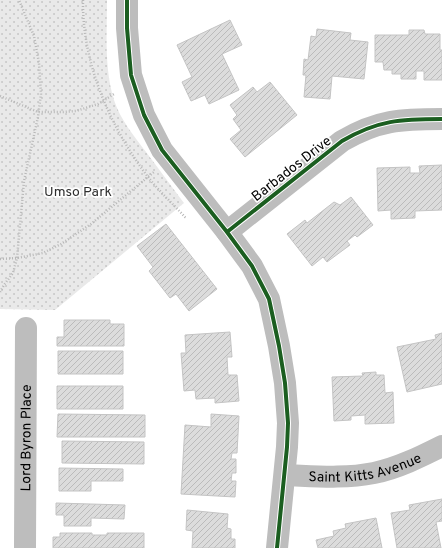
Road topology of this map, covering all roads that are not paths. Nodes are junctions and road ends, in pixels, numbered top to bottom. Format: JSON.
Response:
{"nodes":[{"id":1,"x":127,"y":0,"type":"edge"},
{"id":2,"x":442,"y":119,"type":"edge"},
{"id":3,"x":228,"y":232,"type":"junction"},
{"id":4,"x":26,"y":328,"type":"dead end"},
{"id":5,"x":442,"y":446,"type":"edge"},
{"id":6,"x":285,"y":475,"type":"junction"},
{"id":7,"x":25,"y":548,"type":"edge"},
{"id":8,"x":278,"y":548,"type":"edge"}],
"edges":[{"from":1,"to":3,"type":"street"},
{"from":2,"to":3,"type":"street","name":"Barbados Drive"},
{"from":3,"to":6,"type":"street"},
{"from":4,"to":7,"type":"street","name":"Lord Byron Place"},
{"from":5,"to":6,"type":"street","name":"Saint Kitts Avenue"},
{"from":6,"to":8,"type":"street"}]}
